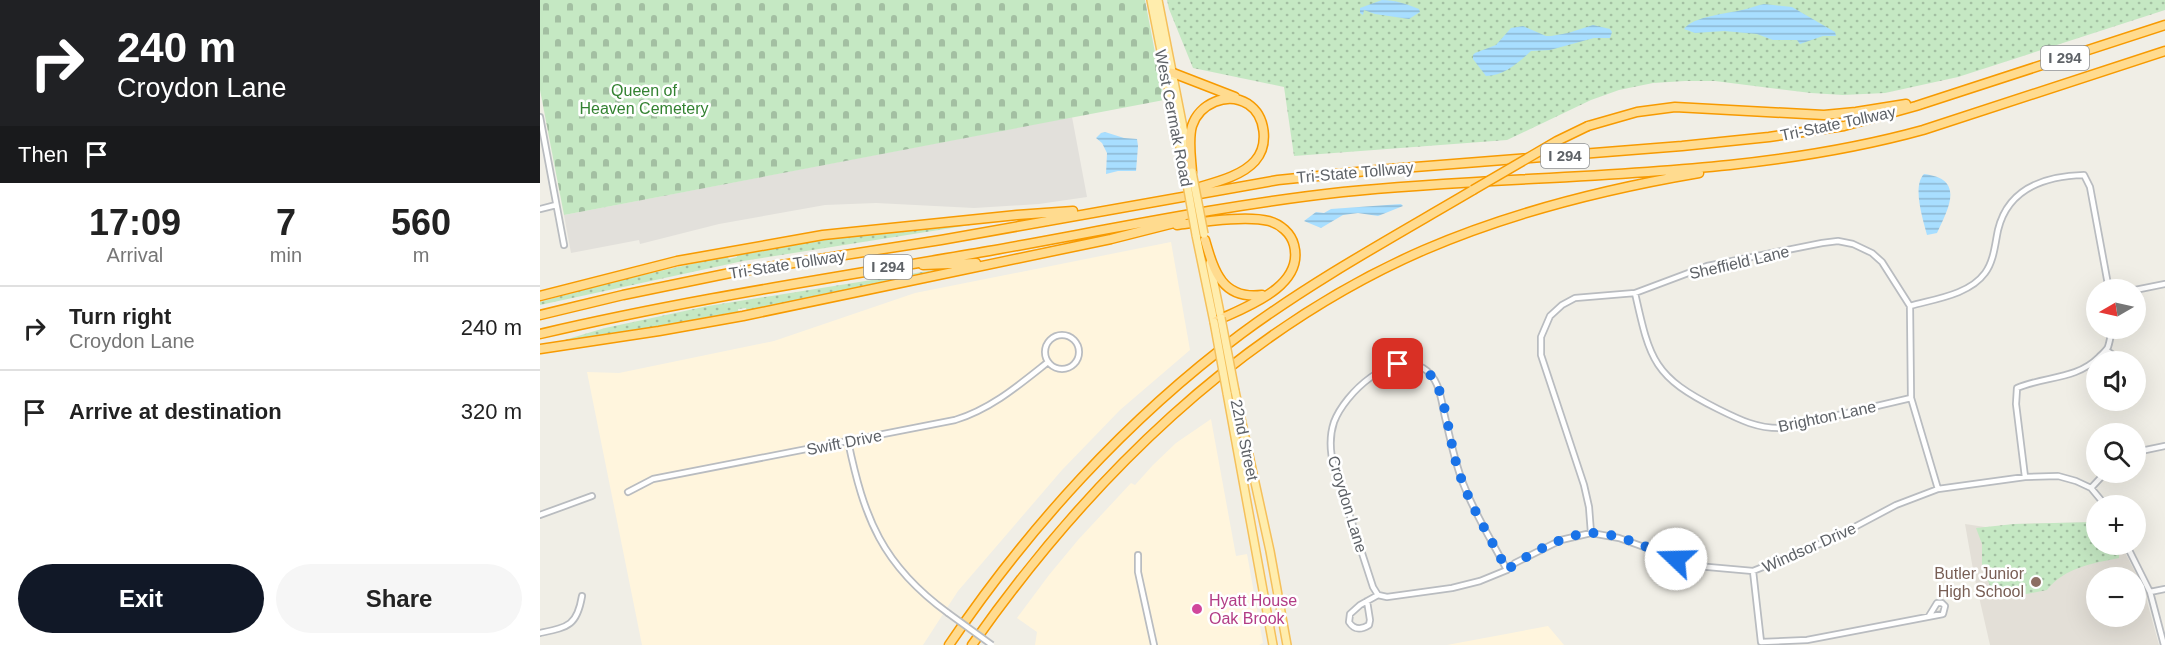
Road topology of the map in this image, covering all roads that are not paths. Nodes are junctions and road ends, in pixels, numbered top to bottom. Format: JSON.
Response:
{"nodes":[{"id":1,"x":1151,"y":0,"type":"edge"},
{"id":2,"x":1158,"y":0,"type":"edge"},
{"id":3,"x":2165,"y":25,"type":"edge"},
{"id":4,"x":2165,"y":51,"type":"edge"},
{"id":5,"x":1169,"y":73,"type":"junction"},
{"id":6,"x":1965,"y":90,"type":"junction"},
{"id":7,"x":1246,"y":103,"type":"junction"},
{"id":8,"x":540,"y":117,"type":"edge"},
{"id":9,"x":1771,"y":161,"type":"junction"},
{"id":10,"x":1188,"y":172,"type":"junction"},
{"id":11,"x":1160,"y":200,"type":"junction"},
{"id":12,"x":556,"y":206,"type":"junction"},
{"id":13,"x":1118,"y":207,"type":"junction"},
{"id":14,"x":1238,"y":207,"type":"junction"},
{"id":15,"x":540,"y":208,"type":"edge"},
{"id":16,"x":1156,"y":228,"type":"junction"},
{"id":17,"x":1202,"y":236,"type":"junction"},
{"id":18,"x":564,"y":245,"type":"dead end"},
{"id":19,"x":1014,"y":260,"type":"junction"},
{"id":20,"x":905,"y":265,"type":"junction"},
{"id":21,"x":2107,"y":279,"type":"edge"},
{"id":22,"x":2165,"y":284,"type":"edge"},
{"id":23,"x":2146,"y":288,"type":"edge"},
{"id":24,"x":1635,"y":293,"type":"junction"},
{"id":25,"x":1268,"y":294,"type":"junction"},
{"id":26,"x":540,"y":296,"type":"edge"},
{"id":27,"x":1910,"y":306,"type":"junction"},
{"id":28,"x":540,"y":315,"type":"edge"},
{"id":29,"x":1217,"y":320,"type":"junction"},
{"id":30,"x":540,"y":334,"type":"edge"},
{"id":31,"x":2109,"y":339,"type":"edge"},
{"id":32,"x":540,"y":349,"type":"edge"},
{"id":33,"x":2106,"y":350,"type":"joint"},
{"id":34,"x":1048,"y":362,"type":"junction"},
{"id":35,"x":1231,"y":392,"type":"junction"},
{"id":36,"x":1911,"y":398,"type":"junction"},
{"id":37,"x":848,"y":441,"type":"junction"},
{"id":38,"x":2165,"y":446,"type":"edge"},
{"id":39,"x":2146,"y":450,"type":"edge"},
{"id":40,"x":2025,"y":477,"type":"junction"},
{"id":41,"x":2096,"y":483,"type":"edge"},
{"id":42,"x":2091,"y":488,"type":"junction"},
{"id":43,"x":1938,"y":489,"type":"junction"},
{"id":44,"x":628,"y":492,"type":"dead end"},
{"id":45,"x":2097,"y":495,"type":"edge"},
{"id":46,"x":592,"y":496,"type":"dead end"},
{"id":47,"x":540,"y":515,"type":"edge"},
{"id":48,"x":1591,"y":532,"type":"junction"},
{"id":49,"x":1138,"y":555,"type":"dead end"},
{"id":50,"x":2132,"y":555,"type":"edge"},
{"id":51,"x":1507,"y":570,"type":"junction"},
{"id":52,"x":1753,"y":571,"type":"junction"},
{"id":53,"x":2165,"y":589,"type":"edge"},
{"id":54,"x":2150,"y":592,"type":"junction"},
{"id":55,"x":1378,"y":595,"type":"junction"},
{"id":56,"x":582,"y":596,"type":"dead end"},
{"id":57,"x":1367,"y":601,"type":"junction"},
{"id":58,"x":1929,"y":616,"type":"dead end"},
{"id":59,"x":540,"y":633,"type":"edge"},
{"id":60,"x":1761,"y":644,"type":"edge"},
{"id":61,"x":950,"y":645,"type":"edge"},
{"id":62,"x":972,"y":645,"type":"edge"},
{"id":63,"x":992,"y":645,"type":"edge"},
{"id":64,"x":1154,"y":645,"type":"edge"},
{"id":65,"x":1273,"y":645,"type":"edge"},
{"id":66,"x":1287,"y":645,"type":"edge"},
{"id":67,"x":2164,"y":645,"type":"edge"}],
"edges":[{"from":1,"to":5,"type":"main road","name":"West Cermak Road"},
{"from":2,"to":5,"type":"main road","name":"West Cermak Road"},
{"from":3,"to":6,"type":"highway","name":"Tri-State Tollway","number":"I 294"},
{"from":4,"to":9,"type":"highway","name":"Tri-State Tollway","number":"I 294"},
{"from":5,"to":7,"type":"highway"},
{"from":5,"to":10,"type":"main road","name":"West Cermak Road"},
{"from":6,"to":11,"type":"highway","name":"Tri-State Tollway","number":"I 294"},
{"from":6,"to":61,"type":"highway","bridge":true},
{"from":7,"to":10,"type":"highway"},
{"from":7,"to":11,"type":"highway"},
{"from":8,"to":12,"type":"street"},
{"from":9,"to":14,"type":"highway","name":"Tri-State Tollway","number":"I 294"},
{"from":9,"to":62,"type":"highway"},
{"from":10,"to":17,"type":"main road","name":"West Cermak Road","bridge":true},
{"from":11,"to":13,"type":"highway","name":"Tri-State Tollway","number":"I 294"},
{"from":12,"to":15,"type":"street"},
{"from":12,"to":18,"type":"street"},
{"from":13,"to":26,"type":"highway"},
{"from":13,"to":28,"type":"highway","name":"Tri-State Tollway","number":"I 294"},
{"from":14,"to":16,"type":"highway"},
{"from":14,"to":20,"type":"highway","name":"Tri-State Tollway","number":"I 294"},
{"from":16,"to":19,"type":"highway"},
{"from":16,"to":25,"type":"highway"},
{"from":17,"to":25,"type":"highway"},
{"from":17,"to":29,"type":"main road","name":"22nd Street"},
{"from":19,"to":20,"type":"highway"},
{"from":19,"to":32,"type":"highway"},
{"from":20,"to":30,"type":"highway","name":"Tri-State Tollway","number":"I 294"},
{"from":21,"to":27,"type":"street"},
{"from":22,"to":23,"type":"street"},
{"from":24,"to":27,"type":"street","name":"Sheffield Lane"},
{"from":24,"to":36,"type":"street","name":"Brighton Lane"},
{"from":24,"to":48,"type":"street","name":"Sheffield Lane"},
{"from":25,"to":29,"type":"highway"},
{"from":27,"to":36,"type":"street"},
{"from":29,"to":35,"type":"main road","name":"22nd Street","bridge":true},
{"from":31,"to":33,"type":"street"},
{"from":33,"to":40,"type":"street"},
{"from":34,"to":34,"type":"street"},
{"from":34,"to":37,"type":"street","name":"Swift Drive"},
{"from":35,"to":65,"type":"main road","name":"22nd Street"},
{"from":35,"to":66,"type":"main road","name":"22nd Street"},
{"from":36,"to":43,"type":"street"},
{"from":37,"to":44,"type":"street","name":"Swift Drive"},
{"from":37,"to":63,"type":"street","bridge":true},
{"from":38,"to":39,"type":"street"},
{"from":40,"to":42,"type":"street","name":"Windsor Drive"},
{"from":40,"to":43,"type":"street","name":"Windsor Drive"},
{"from":41,"to":42,"type":"street"},
{"from":42,"to":45,"type":"street","name":"Windsor Drive"},
{"from":43,"to":52,"type":"street","name":"Windsor Drive"},
{"from":46,"to":47,"type":"street"},
{"from":48,"to":51,"type":"street","name":"Windsor Drive"},
{"from":48,"to":52,"type":"street","name":"Windsor Drive"},
{"from":49,"to":64,"type":"street"},
{"from":50,"to":54,"type":"street"},
{"from":51,"to":55,"type":"street","name":"Windsor Drive"},
{"from":51,"to":55,"type":"street","name":"Croydon Lane"},
{"from":52,"to":60,"type":"street"},
{"from":53,"to":54,"type":"street"},
{"from":54,"to":67,"type":"street"},
{"from":55,"to":57,"type":"street","name":"Windsor Drive"},
{"from":56,"to":59,"type":"street"},
{"from":57,"to":57,"type":"street","name":"Windsor Drive"},
{"from":58,"to":60,"type":"street"}]}
